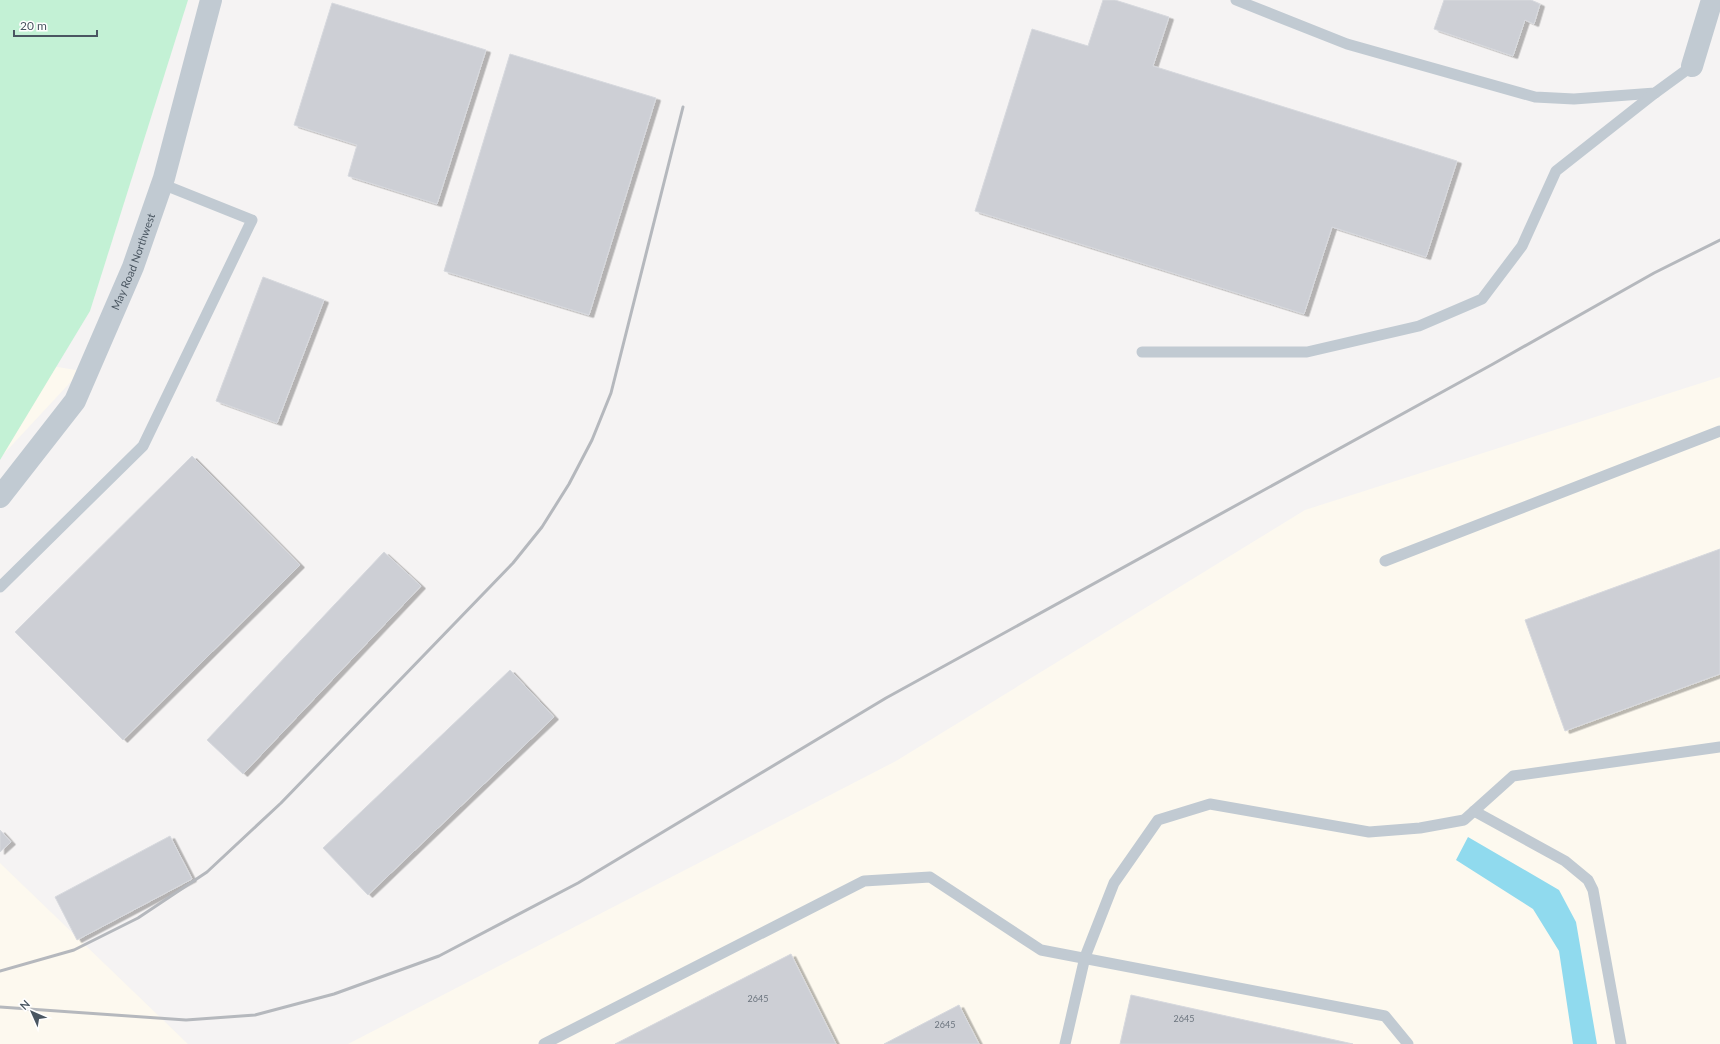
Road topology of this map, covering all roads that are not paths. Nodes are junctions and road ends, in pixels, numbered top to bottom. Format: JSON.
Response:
{"nodes":[{"id":1,"x":211,"y":0,"type":"edge"},
{"id":2,"x":1236,"y":0,"type":"edge"},
{"id":3,"x":1712,"y":0,"type":"edge"},
{"id":4,"x":1692,"y":66,"type":"joint"},
{"id":5,"x":1655,"y":93,"type":"junction"},
{"id":6,"x":162,"y":184,"type":"junction"},
{"id":7,"x":1142,"y":352,"type":"dead end"},
{"id":8,"x":1720,"y":431,"type":"edge"},
{"id":9,"x":0,"y":496,"type":"edge"},
{"id":10,"x":1385,"y":561,"type":"dead end"},
{"id":11,"x":0,"y":587,"type":"edge"},
{"id":12,"x":1720,"y":747,"type":"edge"},
{"id":13,"x":1474,"y":811,"type":"junction"},
{"id":14,"x":1085,"y":957,"type":"junction"},
{"id":15,"x":544,"y":1044,"type":"edge"},
{"id":16,"x":1065,"y":1044,"type":"edge"},
{"id":17,"x":1408,"y":1044,"type":"edge"},
{"id":18,"x":1621,"y":1044,"type":"edge"}],
"edges":[{"from":1,"to":6,"type":"street","name":"May Road Northwest"},
{"from":2,"to":5,"type":"lane"},
{"from":3,"to":4,"type":"street"},
{"from":4,"to":5,"type":"lane"},
{"from":5,"to":7,"type":"lane"},
{"from":6,"to":9,"type":"street","name":"May Road Northwest"},
{"from":6,"to":11,"type":"lane"},
{"from":8,"to":10,"type":"lane"},
{"from":12,"to":13,"type":"lane"},
{"from":13,"to":14,"type":"lane"},
{"from":13,"to":18,"type":"lane"},
{"from":14,"to":15,"type":"lane"},
{"from":14,"to":16,"type":"lane"},
{"from":14,"to":17,"type":"lane"}]}
